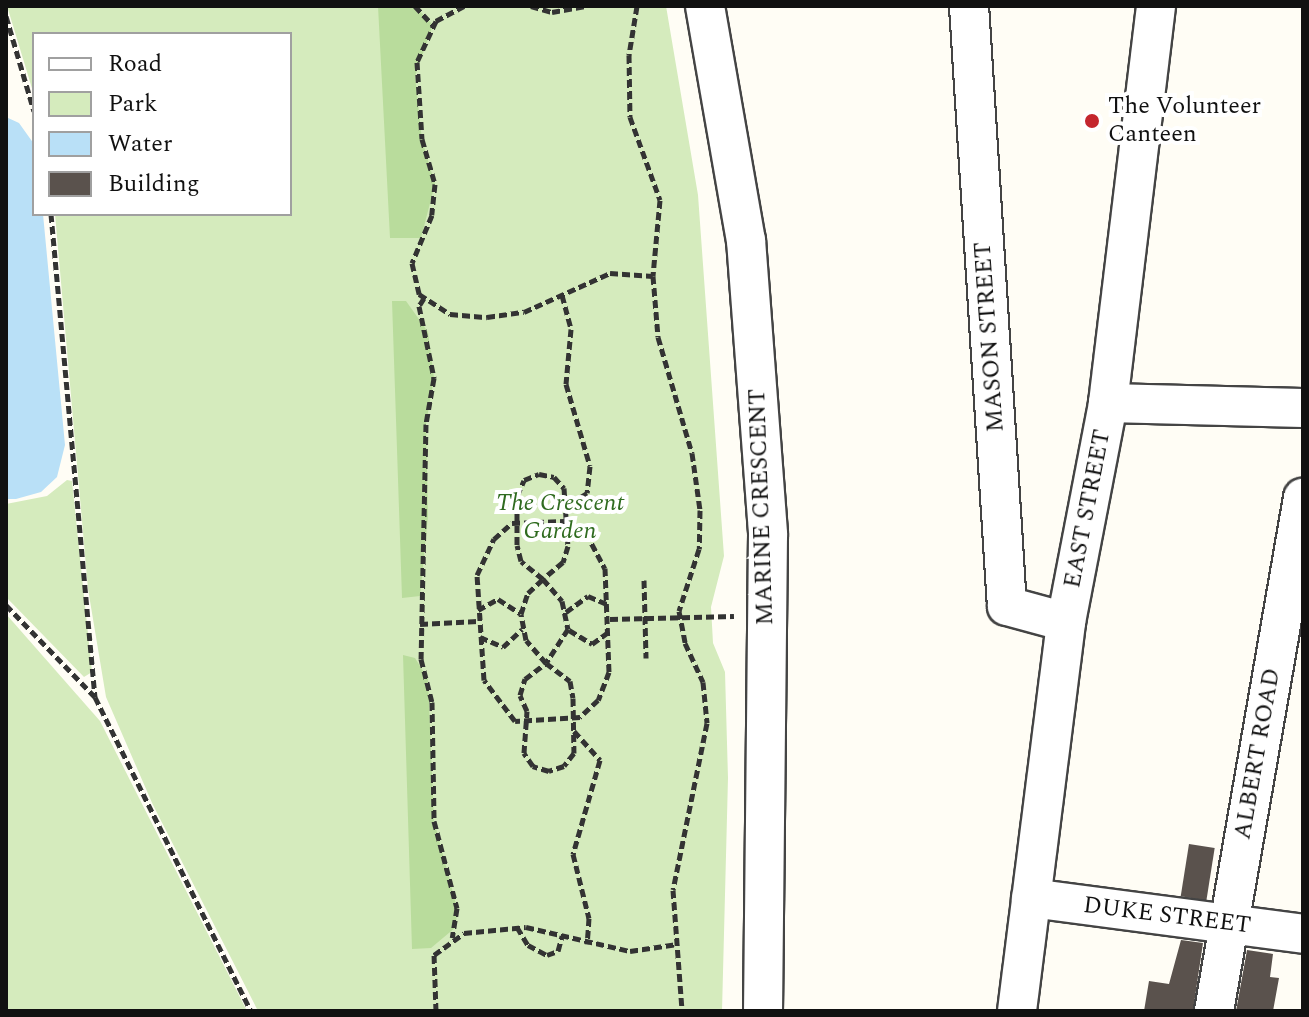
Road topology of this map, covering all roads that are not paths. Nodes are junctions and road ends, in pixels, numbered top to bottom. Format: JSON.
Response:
{"nodes":[{"id":1,"x":705,"y":6,"type":"edge"},
{"id":2,"x":969,"y":6,"type":"edge"},
{"id":3,"x":1156,"y":6,"type":"edge"},
{"id":4,"x":1108,"y":403,"type":"junction"},
{"id":5,"x":1303,"y":408,"type":"edge"},
{"id":6,"x":1303,"y":498,"type":"edge"},
{"id":7,"x":1066,"y":622,"type":"junction"},
{"id":8,"x":1031,"y":898,"type":"junction"},
{"id":9,"x":1227,"y":925,"type":"junction"},
{"id":10,"x":1303,"y":934,"type":"edge"},
{"id":11,"x":763,"y":1011,"type":"edge"},
{"id":12,"x":1017,"y":1011,"type":"edge"},
{"id":13,"x":1214,"y":1011,"type":"edge"}],
"edges":[{"from":1,"to":11,"type":"street","name":"MARINE CRESCENT"},
{"from":2,"to":7,"type":"street","name":"MASON STREET"},
{"from":3,"to":4,"type":"street","name":"EAST STREET"},
{"from":4,"to":5,"type":"street"},
{"from":4,"to":7,"type":"street","name":"EAST STREET"},
{"from":6,"to":9,"type":"street","name":"ALBERT ROAD"},
{"from":7,"to":8,"type":"street","name":"EAST STREET"},
{"from":8,"to":9,"type":"street","name":"DUKE STREET"},
{"from":8,"to":12,"type":"street","name":"EAST STREET"},
{"from":9,"to":10,"type":"street","name":"DUKE STREET"},
{"from":9,"to":13,"type":"street","name":"ALBERT ROAD"}]}
